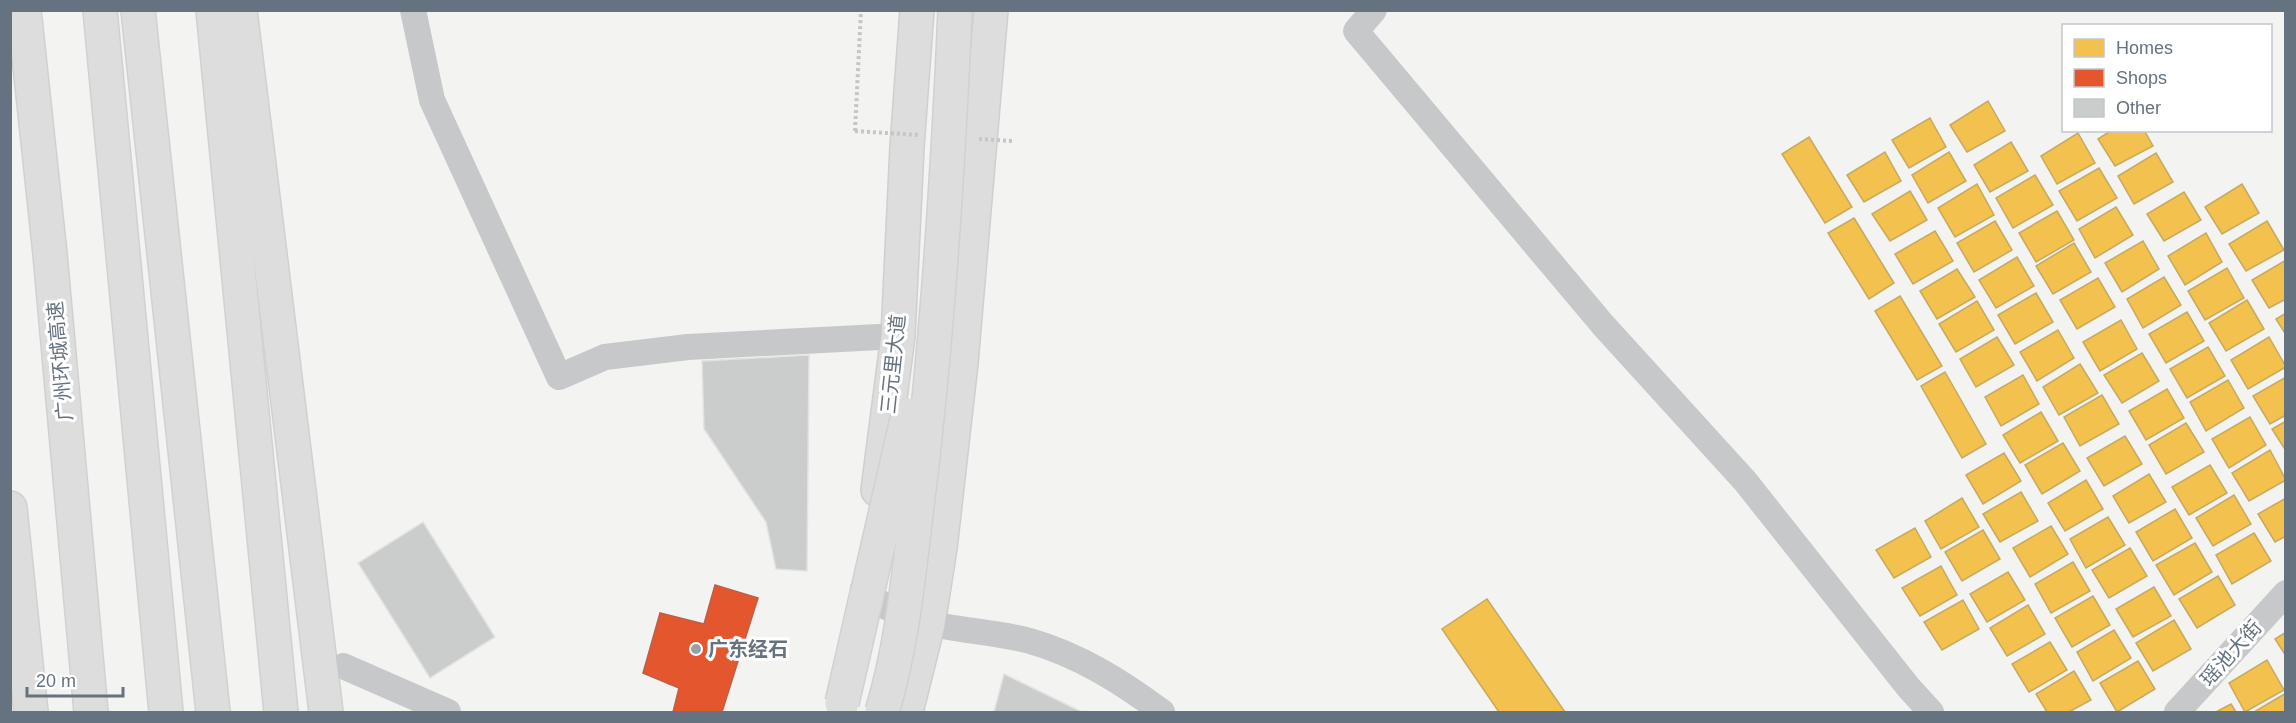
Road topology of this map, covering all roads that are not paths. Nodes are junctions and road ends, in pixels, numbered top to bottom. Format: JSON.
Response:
{"nodes":[{"id":1,"x":24,"y":10,"type":"edge"},
{"id":2,"x":100,"y":10,"type":"edge"},
{"id":3,"x":138,"y":10,"type":"edge"},
{"id":4,"x":213,"y":10,"type":"edge"},
{"id":5,"x":240,"y":10,"type":"edge"},
{"id":6,"x":413,"y":10,"type":"edge"},
{"id":7,"x":917,"y":10,"type":"edge"},
{"id":8,"x":956,"y":10,"type":"edge"},
{"id":9,"x":992,"y":10,"type":"edge"},
{"id":10,"x":1374,"y":10,"type":"edge"},
{"id":11,"x":943,"y":218,"type":"junction"},
{"id":12,"x":898,"y":336,"type":"junction"},
{"id":13,"x":10,"y":508,"type":"edge"},
{"id":14,"x":863,"y":588,"type":"junction"},
{"id":15,"x":2286,"y":593,"type":"edge"},
{"id":16,"x":928,"y":624,"type":"junction"},
{"id":17,"x":343,"y":666,"type":"dead end"},
{"id":18,"x":31,"y":712,"type":"edge"},
{"id":19,"x":91,"y":712,"type":"edge"},
{"id":20,"x":166,"y":712,"type":"edge"},
{"id":21,"x":213,"y":712,"type":"edge"},
{"id":22,"x":281,"y":712,"type":"edge"},
{"id":23,"x":326,"y":712,"type":"edge"},
{"id":24,"x":448,"y":712,"type":"edge"},
{"id":25,"x":834,"y":712,"type":"edge"},
{"id":26,"x":839,"y":712,"type":"edge"},
{"id":27,"x":882,"y":712,"type":"edge"},
{"id":28,"x":906,"y":712,"type":"edge"},
{"id":29,"x":1162,"y":712,"type":"edge"},
{"id":30,"x":1931,"y":712,"type":"edge"},
{"id":31,"x":2177,"y":712,"type":"edge"}],
"edges":[{"from":1,"to":19,"type":"main road","name":"广州环城高速"},
{"from":2,"to":20,"type":"main road"},
{"from":3,"to":21,"type":"main road"},
{"from":4,"to":22,"type":"main road"},
{"from":5,"to":23,"type":"main road"},
{"from":6,"to":12,"type":"street"},
{"from":7,"to":12,"type":"main road","name":"三元里大道"},
{"from":8,"to":11,"type":"main road","bridge":true},
{"from":9,"to":16,"type":"main road"},
{"from":10,"to":30,"type":"street"},
{"from":11,"to":26,"type":"main road","bridge":true},
{"from":11,"to":27,"type":"main road","bridge":true},
{"from":12,"to":14,"type":"main road","name":"三元里大道"},
{"from":13,"to":18,"type":"main road"},
{"from":14,"to":16,"type":"street"},
{"from":14,"to":25,"type":"main road","name":"三元里大道"},
{"from":15,"to":31,"type":"street","name":"瑶池大街"},
{"from":16,"to":28,"type":"main road"},
{"from":16,"to":29,"type":"street"},
{"from":17,"to":24,"type":"street"}]}
